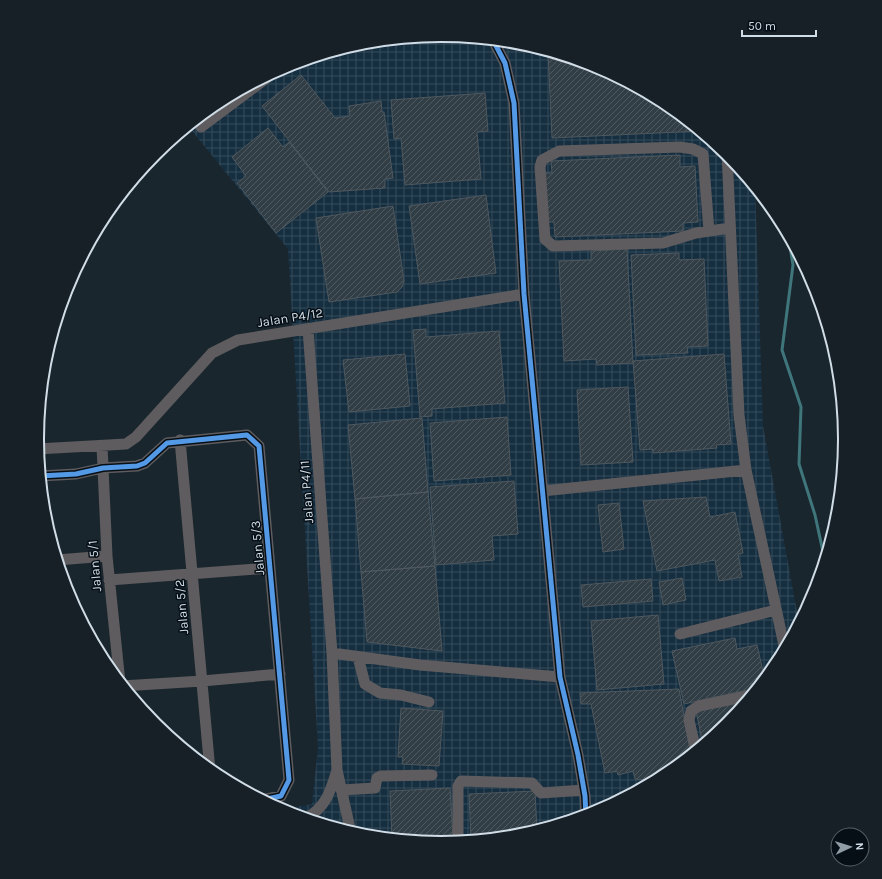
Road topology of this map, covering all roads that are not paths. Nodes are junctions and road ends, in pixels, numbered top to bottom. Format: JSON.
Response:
{"nodes":[{"id":1,"x":496,"y":46,"type":"edge"},
{"id":2,"x":247,"y":92,"type":"edge"},
{"id":3,"x":200,"y":127,"type":"dead end"},
{"id":4,"x":727,"y":164,"type":"edge"},
{"id":5,"x":730,"y":228,"type":"junction"},
{"id":6,"x":709,"y":231,"type":"junction"},
{"id":7,"x":524,"y":294,"type":"junction"},
{"id":8,"x":308,"y":328,"type":"junction"},
{"id":9,"x":180,"y":440,"type":"junction"},
{"id":10,"x":102,"y":446,"type":"junction"},
{"id":11,"x":44,"y":449,"type":"edge"},
{"id":12,"x":103,"y":468,"type":"junction"},
{"id":13,"x":746,"y":470,"type":"junction"},
{"id":14,"x":45,"y":476,"type":"edge"},
{"id":15,"x":542,"y":491,"type":"junction"},
{"id":16,"x":107,"y":556,"type":"junction"},
{"id":17,"x":63,"y":560,"type":"edge"},
{"id":18,"x":270,"y":568,"type":"junction"},
{"id":19,"x":192,"y":574,"type":"junction"},
{"id":20,"x":109,"y":580,"type":"junction"},
{"id":21,"x":776,"y":610,"type":"junction"},
{"id":22,"x":680,"y":634,"type":"dead end"},
{"id":23,"x":783,"y":641,"type":"edge"},
{"id":24,"x":332,"y":653,"type":"junction"},
{"id":25,"x":358,"y":657,"type":"junction"},
{"id":26,"x":119,"y":672,"type":"edge"},
{"id":27,"x":280,"y":674,"type":"junction"},
{"id":28,"x":560,"y":677,"type":"junction"},
{"id":29,"x":202,"y":681,"type":"junction"},
{"id":30,"x":129,"y":686,"type":"edge"},
{"id":31,"x":743,"y":698,"type":"edge"},
{"id":32,"x":429,"y":702,"type":"dead end"},
{"id":33,"x":695,"y":745,"type":"edge"},
{"id":34,"x":209,"y":762,"type":"edge"},
{"id":35,"x":337,"y":770,"type":"junction"},
{"id":36,"x":432,"y":775,"type":"dead end"},
{"id":37,"x":341,"y":790,"type":"junction"},
{"id":38,"x":584,"y":790,"type":"junction"},
{"id":39,"x":270,"y":798,"type":"edge"},
{"id":40,"x":586,"y":810,"type":"edge"},
{"id":41,"x":312,"y":815,"type":"edge"},
{"id":42,"x":349,"y":826,"type":"edge"},
{"id":43,"x":458,"y":836,"type":"edge"}],
"edges":[{"from":1,"to":7,"type":"street"},
{"from":2,"to":3,"type":"street"},
{"from":4,"to":5,"type":"street"},
{"from":5,"to":6,"type":"street"},
{"from":5,"to":13,"type":"street"},
{"from":6,"to":6,"type":"street"},
{"from":7,"to":8,"type":"street","name":"Jalan P4/12"},
{"from":7,"to":15,"type":"street"},
{"from":8,"to":10,"type":"street","name":"Jalan P4/12"},
{"from":8,"to":24,"type":"street","name":"Jalan P4/11"},
{"from":9,"to":12,"type":"street","name":"Jalan 5/3"},
{"from":9,"to":18,"type":"street","name":"Jalan 5/3"},
{"from":9,"to":19,"type":"street","name":"Jalan 5/2"},
{"from":10,"to":11,"type":"street","name":"Jalan P4/12"},
{"from":10,"to":12,"type":"street","name":"Jalan 5/1"},
{"from":12,"to":14,"type":"street","name":"Jalan 5/3"},
{"from":12,"to":16,"type":"street","name":"Jalan 5/1"},
{"from":13,"to":15,"type":"street"},
{"from":13,"to":21,"type":"street"},
{"from":15,"to":28,"type":"street"},
{"from":16,"to":17,"type":"street"},
{"from":16,"to":20,"type":"street","name":"Jalan 5/1"},
{"from":18,"to":19,"type":"street"},
{"from":18,"to":27,"type":"street","name":"Jalan 5/3"},
{"from":19,"to":20,"type":"street"},
{"from":19,"to":29,"type":"street","name":"Jalan 5/2"},
{"from":20,"to":26,"type":"street","name":"Jalan 5/1"},
{"from":21,"to":22,"type":"street"},
{"from":21,"to":23,"type":"street"},
{"from":24,"to":25,"type":"street"},
{"from":24,"to":35,"type":"street","name":"Jalan P4/11"},
{"from":25,"to":28,"type":"street"},
{"from":25,"to":32,"type":"street"},
{"from":27,"to":29,"type":"street"},
{"from":27,"to":39,"type":"street","name":"Jalan 5/3"},
{"from":28,"to":38,"type":"street"},
{"from":29,"to":30,"type":"street"},
{"from":29,"to":34,"type":"street","name":"Jalan 5/2"},
{"from":31,"to":33,"type":"street"},
{"from":35,"to":37,"type":"street"},
{"from":35,"to":41,"type":"street"},
{"from":36,"to":37,"type":"street"},
{"from":37,"to":42,"type":"street"},
{"from":38,"to":40,"type":"street"},
{"from":38,"to":43,"type":"street"}]}
